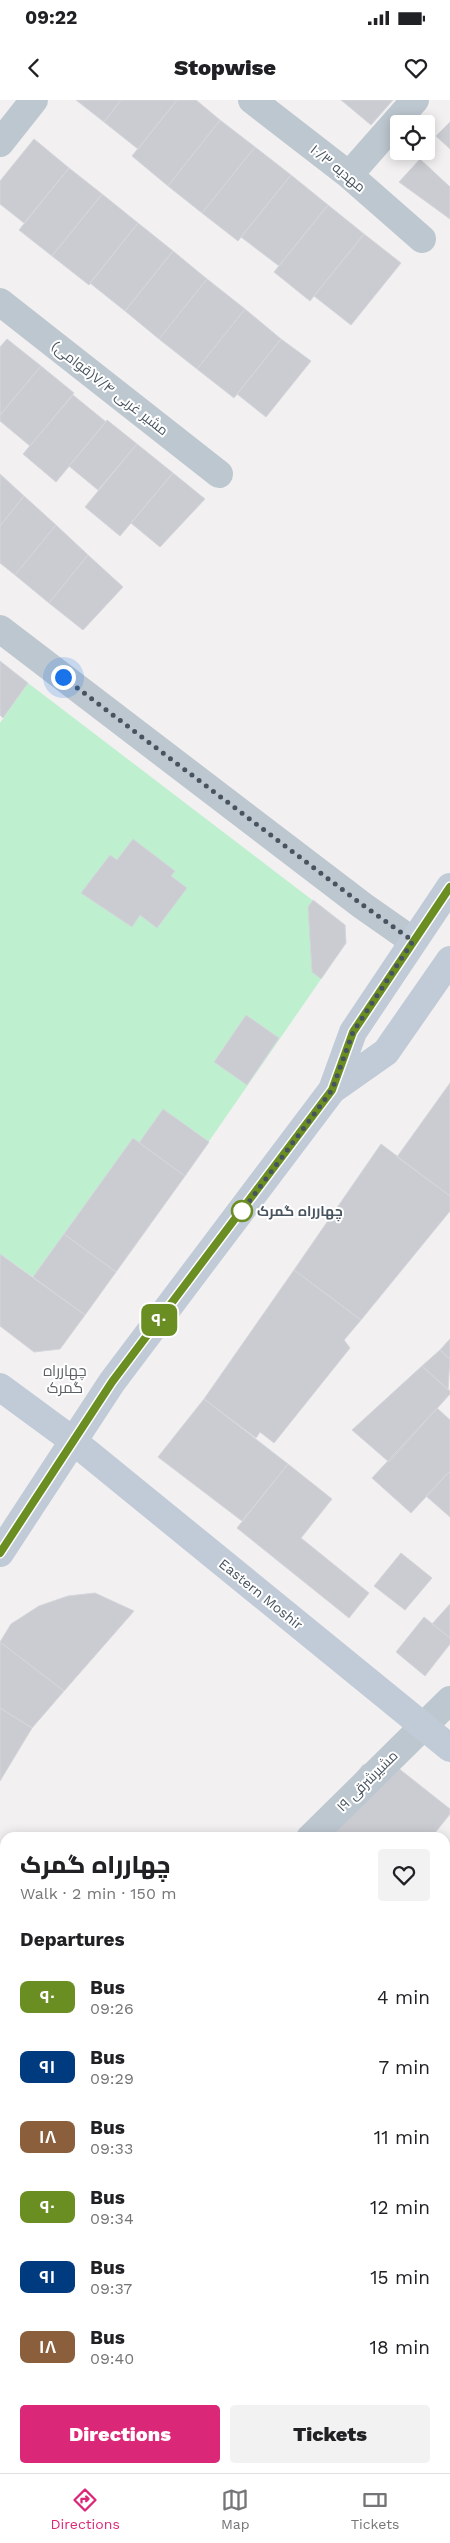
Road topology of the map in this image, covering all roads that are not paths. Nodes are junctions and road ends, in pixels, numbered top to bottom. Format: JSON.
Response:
{"nodes":[{"id":1,"x":34,"y":100,"type":"edge"},
{"id":2,"x":252,"y":100,"type":"edge"},
{"id":3,"x":415,"y":100,"type":"edge"},
{"id":4,"x":0,"y":143,"type":"edge"},
{"id":5,"x":349,"y":175,"type":"junction"},
{"id":6,"x":422,"y":239,"type":"dead end"},
{"id":7,"x":0,"y":302,"type":"edge"},
{"id":8,"x":219,"y":474,"type":"dead end"},
{"id":9,"x":0,"y":629,"type":"edge"},
{"id":10,"x":450,"y":887,"type":"edge"},
{"id":11,"x":413,"y":941,"type":"junction"},
{"id":12,"x":446,"y":974,"type":"edge"},
{"id":13,"x":332,"y":1090,"type":"junction"},
{"id":14,"x":0,"y":1387,"type":"edge"},
{"id":15,"x":72,"y":1440,"type":"junction"},
{"id":16,"x":0,"y":1553,"type":"edge"},
{"id":17,"x":450,"y":1700,"type":"edge"},
{"id":18,"x":424,"y":1725,"type":"junction"},
{"id":19,"x":450,"y":1748,"type":"edge"},
{"id":20,"x":316,"y":1832,"type":"edge"}],
"edges":[{"from":1,"to":4,"type":"street"},
{"from":2,"to":5,"type":"street","name":"مهدیه ۱۰/۳"},
{"from":3,"to":5,"type":"street"},
{"from":5,"to":6,"type":"street","name":"مهدیه ۱۰/۳"},
{"from":7,"to":8,"type":"street","name":"(قوامی)مشیر غربی ۷/۴"},
{"from":9,"to":11,"type":"street"},
{"from":10,"to":11,"type":"main road"},
{"from":11,"to":13,"type":"main road"},
{"from":12,"to":13,"type":"main road"},
{"from":13,"to":15,"type":"main road"},
{"from":14,"to":15,"type":"main road","name":"Eastern Moshir"},
{"from":15,"to":16,"type":"main road"},
{"from":15,"to":18,"type":"main road","name":"Eastern Moshir"},
{"from":17,"to":18,"type":"street","name":"مشیرشرقی ۱۹"},
{"from":18,"to":19,"type":"main road","name":"Eastern Moshir"},
{"from":18,"to":20,"type":"street","name":"مشیرشرقی ۱۹"}]}
